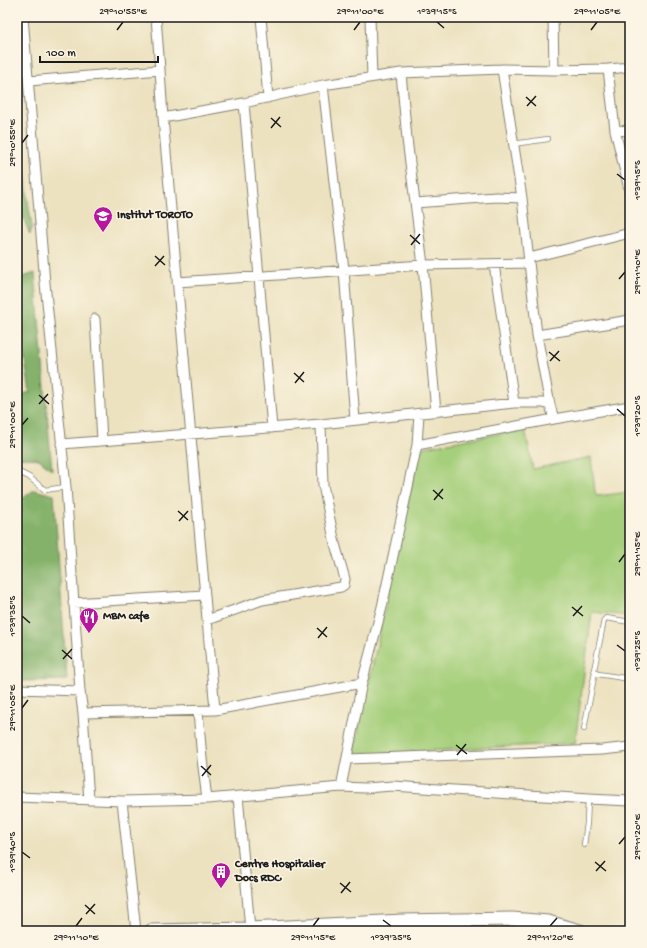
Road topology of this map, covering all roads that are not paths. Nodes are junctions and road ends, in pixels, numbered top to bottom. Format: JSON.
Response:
{"nodes":[{"id":1,"x":23,"y":17,"type":"edge"},
{"id":2,"x":156,"y":17,"type":"edge"},
{"id":3,"x":261,"y":17,"type":"edge"},
{"id":4,"x":370,"y":17,"type":"edge"},
{"id":5,"x":553,"y":17,"type":"edge"},
{"id":6,"x":630,"y":67,"type":"edge"},
{"id":7,"x":502,"y":69,"type":"junction"},
{"id":8,"x":608,"y":69,"type":"junction"},
{"id":9,"x":160,"y":70,"type":"junction"},
{"id":10,"x":554,"y":70,"type":"junction"},
{"id":11,"x":401,"y":73,"type":"junction"},
{"id":12,"x":372,"y":77,"type":"junction"},
{"id":13,"x":29,"y":81,"type":"junction"},
{"id":14,"x":323,"y":85,"type":"junction"},
{"id":15,"x":268,"y":98,"type":"junction"},
{"id":16,"x":244,"y":103,"type":"junction"},
{"id":17,"x":163,"y":118,"type":"junction"},
{"id":18,"x":615,"y":130,"type":"junction"},
{"id":19,"x":630,"y":131,"type":"edge"},
{"id":20,"x":548,"y":139,"type":"dead end"},
{"id":21,"x":513,"y":144,"type":"junction"},
{"id":22,"x":630,"y":193,"type":"edge"},
{"id":23,"x":522,"y":198,"type":"junction"},
{"id":24,"x":415,"y":203,"type":"junction"},
{"id":25,"x":630,"y":233,"type":"edge"},
{"id":26,"x":529,"y":260,"type":"junction"},
{"id":27,"x":494,"y":264,"type":"junction"},
{"id":28,"x":423,"y":265,"type":"junction"},
{"id":29,"x":344,"y":270,"type":"junction"},
{"id":30,"x":260,"y":275,"type":"junction"},
{"id":31,"x":177,"y":282,"type":"junction"},
{"id":32,"x":95,"y":319,"type":"dead end"},
{"id":33,"x":630,"y":320,"type":"edge"},
{"id":34,"x":537,"y":335,"type":"junction"},
{"id":35,"x":514,"y":404,"type":"junction"},
{"id":36,"x":550,"y":405,"type":"junction"},
{"id":37,"x":630,"y":406,"type":"edge"},
{"id":38,"x":436,"y":412,"type":"junction"},
{"id":39,"x":419,"y":414,"type":"junction"},
{"id":40,"x":554,"y":419,"type":"junction"},
{"id":41,"x":355,"y":420,"type":"junction"},
{"id":42,"x":320,"y":424,"type":"junction"},
{"id":43,"x":272,"y":428,"type":"junction"},
{"id":44,"x":191,"y":433,"type":"junction"},
{"id":45,"x":102,"y":440,"type":"junction"},
{"id":46,"x":61,"y":444,"type":"junction"},
{"id":47,"x":417,"y":445,"type":"junction"},
{"id":48,"x":17,"y":471,"type":"edge"},
{"id":49,"x":66,"y":487,"type":"junction"},
{"id":50,"x":204,"y":595,"type":"junction"},
{"id":51,"x":74,"y":603,"type":"junction"},
{"id":52,"x":207,"y":620,"type":"junction"},
{"id":53,"x":630,"y":622,"type":"edge"},
{"id":54,"x":595,"y":672,"type":"junction"},
{"id":55,"x":630,"y":679,"type":"edge"},
{"id":56,"x":362,"y":683,"type":"junction"},
{"id":57,"x":17,"y":689,"type":"edge"},
{"id":58,"x":80,"y":691,"type":"junction"},
{"id":59,"x":215,"y":710,"type":"junction"},
{"id":60,"x":198,"y":711,"type":"junction"},
{"id":61,"x":82,"y":713,"type":"junction"},
{"id":62,"x":584,"y":729,"type":"dead end"},
{"id":63,"x":630,"y":747,"type":"edge"},
{"id":64,"x":347,"y":759,"type":"junction"},
{"id":65,"x":341,"y":787,"type":"junction"},
{"id":66,"x":17,"y":796,"type":"edge"},
{"id":67,"x":238,"y":796,"type":"junction"},
{"id":68,"x":207,"y":799,"type":"junction"},
{"id":69,"x":588,"y":799,"type":"junction"},
{"id":70,"x":89,"y":800,"type":"junction"},
{"id":71,"x":122,"y":800,"type":"junction"},
{"id":72,"x":630,"y":801,"type":"edge"},
{"id":73,"x":584,"y":845,"type":"dead end"},
{"id":74,"x":547,"y":926,"type":"edge"},
{"id":75,"x":243,"y":929,"type":"edge"},
{"id":76,"x":136,"y":931,"type":"edge"},
{"id":77,"x":151,"y":931,"type":"edge"},
{"id":78,"x":580,"y":931,"type":"edge"}],
"edges":[{"from":1,"to":13,"type":"street"},
{"from":2,"to":9,"type":"street"},
{"from":3,"to":15,"type":"street"},
{"from":4,"to":12,"type":"street"},
{"from":5,"to":10,"type":"street"},
{"from":6,"to":8,"type":"street"},
{"from":7,"to":10,"type":"street"},
{"from":7,"to":11,"type":"street"},
{"from":7,"to":21,"type":"street"},
{"from":8,"to":10,"type":"street"},
{"from":8,"to":18,"type":"street"},
{"from":9,"to":13,"type":"street"},
{"from":9,"to":17,"type":"street"},
{"from":11,"to":12,"type":"street"},
{"from":11,"to":24,"type":"street"},
{"from":12,"to":14,"type":"street"},
{"from":13,"to":46,"type":"street"},
{"from":14,"to":15,"type":"street"},
{"from":14,"to":29,"type":"street"},
{"from":15,"to":16,"type":"street"},
{"from":16,"to":17,"type":"street"},
{"from":16,"to":30,"type":"street"},
{"from":17,"to":31,"type":"street"},
{"from":18,"to":19,"type":"street"},
{"from":18,"to":22,"type":"street"},
{"from":20,"to":21,"type":"lane"},
{"from":21,"to":23,"type":"street"},
{"from":23,"to":24,"type":"street"},
{"from":23,"to":26,"type":"street"},
{"from":24,"to":28,"type":"street"},
{"from":25,"to":26,"type":"street"},
{"from":26,"to":27,"type":"street"},
{"from":26,"to":34,"type":"street"},
{"from":27,"to":28,"type":"street"},
{"from":27,"to":35,"type":"street"},
{"from":28,"to":29,"type":"street"},
{"from":28,"to":38,"type":"street"},
{"from":29,"to":30,"type":"street"},
{"from":29,"to":41,"type":"street"},
{"from":30,"to":31,"type":"street"},
{"from":30,"to":43,"type":"street"},
{"from":31,"to":44,"type":"street"},
{"from":32,"to":45,"type":"street"},
{"from":33,"to":34,"type":"street"},
{"from":34,"to":36,"type":"street"},
{"from":35,"to":36,"type":"street"},
{"from":35,"to":38,"type":"street"},
{"from":36,"to":40,"type":"street"},
{"from":37,"to":40,"type":"street"},
{"from":38,"to":39,"type":"street"},
{"from":39,"to":41,"type":"street"},
{"from":39,"to":47,"type":"street"},
{"from":40,"to":47,"type":"street"},
{"from":41,"to":42,"type":"street"},
{"from":42,"to":43,"type":"street"},
{"from":42,"to":52,"type":"street"},
{"from":43,"to":44,"type":"street"},
{"from":44,"to":45,"type":"street"},
{"from":44,"to":50,"type":"street"},
{"from":45,"to":46,"type":"street"},
{"from":46,"to":49,"type":"street"},
{"from":47,"to":56,"type":"street"},
{"from":48,"to":49,"type":"lane"},
{"from":49,"to":51,"type":"street"},
{"from":50,"to":51,"type":"street"},
{"from":50,"to":52,"type":"street"},
{"from":51,"to":58,"type":"street"},
{"from":52,"to":59,"type":"street"},
{"from":53,"to":54,"type":"lane"},
{"from":54,"to":55,"type":"lane"},
{"from":54,"to":62,"type":"lane"},
{"from":56,"to":59,"type":"street"},
{"from":56,"to":64,"type":"street"},
{"from":57,"to":58,"type":"street"},
{"from":58,"to":61,"type":"street"},
{"from":59,"to":60,"type":"street"},
{"from":60,"to":61,"type":"street"},
{"from":60,"to":68,"type":"street"},
{"from":61,"to":70,"type":"street"},
{"from":63,"to":64,"type":"street"},
{"from":64,"to":65,"type":"street"},
{"from":65,"to":67,"type":"street"},
{"from":65,"to":69,"type":"street"},
{"from":66,"to":70,"type":"street"},
{"from":67,"to":68,"type":"street"},
{"from":67,"to":75,"type":"street"},
{"from":68,"to":71,"type":"street"},
{"from":69,"to":72,"type":"street"},
{"from":69,"to":73,"type":"lane"},
{"from":70,"to":71,"type":"street"},
{"from":71,"to":76,"type":"street"},
{"from":74,"to":75,"type":"main road"},
{"from":74,"to":78,"type":"main road"},
{"from":75,"to":77,"type":"main road"}]}
